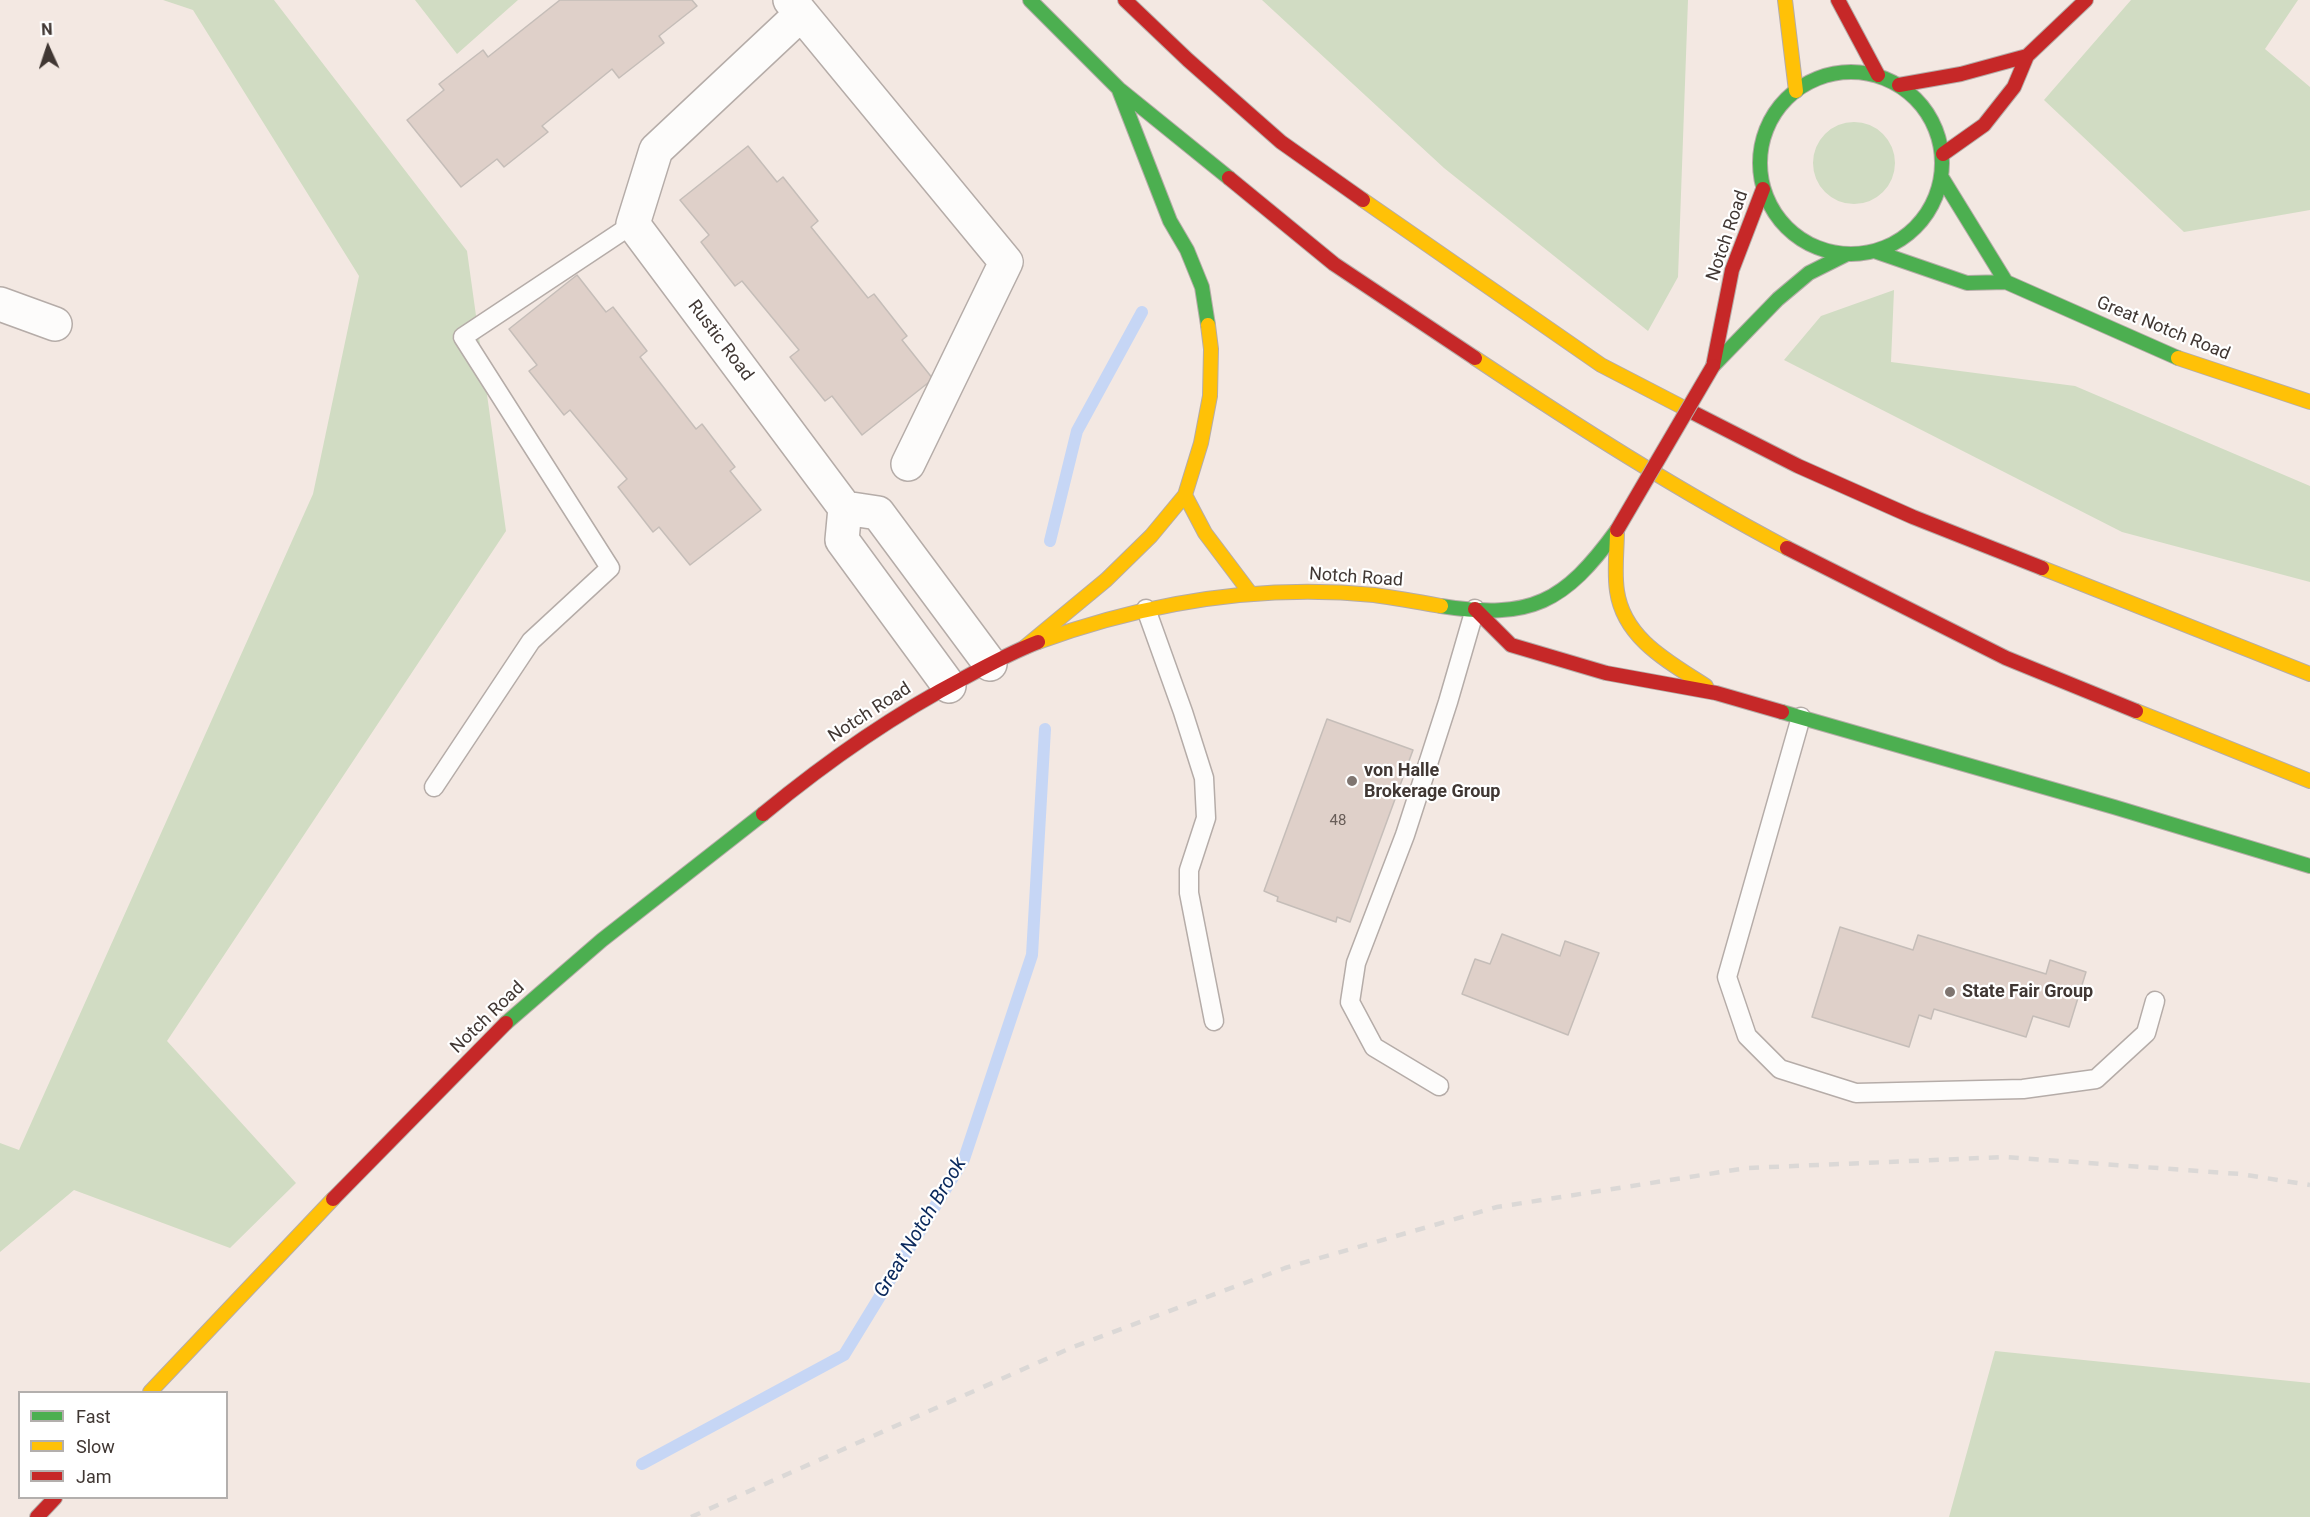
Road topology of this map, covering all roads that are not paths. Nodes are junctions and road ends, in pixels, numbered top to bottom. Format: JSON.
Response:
{"nodes":[{"id":1,"x":1030,"y":0,"type":"edge"},
{"id":2,"x":1125,"y":0,"type":"edge"},
{"id":3,"x":1785,"y":0,"type":"edge"},
{"id":4,"x":1838,"y":0,"type":"edge"},
{"id":5,"x":2086,"y":0,"type":"edge"},
{"id":6,"x":795,"y":7,"type":"edge"},
{"id":7,"x":2027,"y":56,"type":"junction"},
{"id":8,"x":1878,"y":75,"type":"junction"},
{"id":9,"x":1899,"y":85,"type":"junction"},
{"id":10,"x":1119,"y":89,"type":"junction"},
{"id":11,"x":1796,"y":91,"type":"junction"},
{"id":12,"x":1943,"y":154,"type":"junction"},
{"id":13,"x":1942,"y":178,"type":"junction"},
{"id":14,"x":1763,"y":189,"type":"junction"},
{"id":15,"x":633,"y":224,"type":"junction"},
{"id":16,"x":1874,"y":251,"type":"junction"},
{"id":17,"x":1847,"y":254,"type":"junction"},
{"id":18,"x":2006,"y":282,"type":"junction"},
{"id":19,"x":0,"y":304,"type":"edge"},
{"id":20,"x":55,"y":324,"type":"dead end"},
{"id":21,"x":1713,"y":366,"type":"junction"},
{"id":22,"x":2310,"y":402,"type":"edge"},
{"id":23,"x":908,"y":464,"type":"dead end"},
{"id":24,"x":1185,"y":495,"type":"junction"},
{"id":25,"x":845,"y":508,"type":"junction"},
{"id":26,"x":1617,"y":530,"type":"junction"},
{"id":27,"x":1251,"y":594,"type":"junction"},
{"id":28,"x":1146,"y":609,"type":"junction"},
{"id":29,"x":1475,"y":609,"type":"junction"},
{"id":30,"x":1025,"y":647,"type":"junction"},
{"id":31,"x":990,"y":664,"type":"junction"},
{"id":32,"x":2310,"y":674,"type":"edge"},
{"id":33,"x":950,"y":686,"type":"junction"},
{"id":34,"x":1716,"y":693,"type":"junction"},
{"id":35,"x":1801,"y":717,"type":"junction"},
{"id":36,"x":2310,"y":781,"type":"edge"},
{"id":37,"x":434,"y":787,"type":"dead end"},
{"id":38,"x":2310,"y":866,"type":"edge"},
{"id":39,"x":2155,"y":1001,"type":"dead end"},
{"id":40,"x":1214,"y":1021,"type":"dead end"},
{"id":41,"x":1439,"y":1086,"type":"dead end"},
{"id":42,"x":151,"y":1391,"type":"edge"},
{"id":43,"x":53,"y":1499,"type":"edge"},
{"id":44,"x":37,"y":1517,"type":"edge"}],
"edges":[{"from":1,"to":10,"type":"main road"},
{"from":2,"to":32,"type":"main road"},
{"from":3,"to":11,"type":"main road"},
{"from":4,"to":8,"type":"main road"},
{"from":5,"to":7,"type":"main road"},
{"from":6,"to":15,"type":"street"},
{"from":6,"to":23,"type":"street"},
{"from":7,"to":9,"type":"main road"},
{"from":7,"to":12,"type":"main road"},
{"from":8,"to":9,"type":"main road"},
{"from":8,"to":11,"type":"main road"},
{"from":9,"to":12,"type":"main road"},
{"from":10,"to":24,"type":"main road"},
{"from":10,"to":36,"type":"main road"},
{"from":11,"to":14,"type":"main road"},
{"from":12,"to":13,"type":"main road"},
{"from":13,"to":16,"type":"main road"},
{"from":13,"to":18,"type":"main road"},
{"from":14,"to":17,"type":"main road"},
{"from":14,"to":21,"type":"main road","name":"Notch Road"},
{"from":15,"to":25,"type":"street","name":"Rustic Road"},
{"from":15,"to":37,"type":"lane"},
{"from":16,"to":17,"type":"main road"},
{"from":16,"to":18,"type":"main road","name":"Great Notch Road"},
{"from":17,"to":21,"type":"main road","name":"Notch Road"},
{"from":18,"to":22,"type":"main road","name":"Great Notch Road"},
{"from":19,"to":20,"type":"street"},
{"from":21,"to":26,"type":"main road","name":"Notch Road","bridge":true},
{"from":24,"to":27,"type":"main road"},
{"from":24,"to":30,"type":"main road"},
{"from":25,"to":31,"type":"street"},
{"from":25,"to":33,"type":"street"},
{"from":26,"to":29,"type":"main road","name":"Notch Road"},
{"from":26,"to":34,"type":"main road"},
{"from":27,"to":28,"type":"main road","name":"Notch Road"},
{"from":27,"to":29,"type":"main road","name":"Notch Road"},
{"from":28,"to":30,"type":"main road","name":"Notch Road"},
{"from":28,"to":40,"type":"lane"},
{"from":29,"to":34,"type":"main road"},
{"from":29,"to":41,"type":"lane"},
{"from":30,"to":31,"type":"main road","name":"Notch Road"},
{"from":31,"to":33,"type":"main road","name":"Notch Road"},
{"from":33,"to":42,"type":"main road","name":"Notch Road"},
{"from":34,"to":35,"type":"main road"},
{"from":35,"to":38,"type":"main road"},
{"from":35,"to":39,"type":"lane"},
{"from":43,"to":44,"type":"main road"}]}
